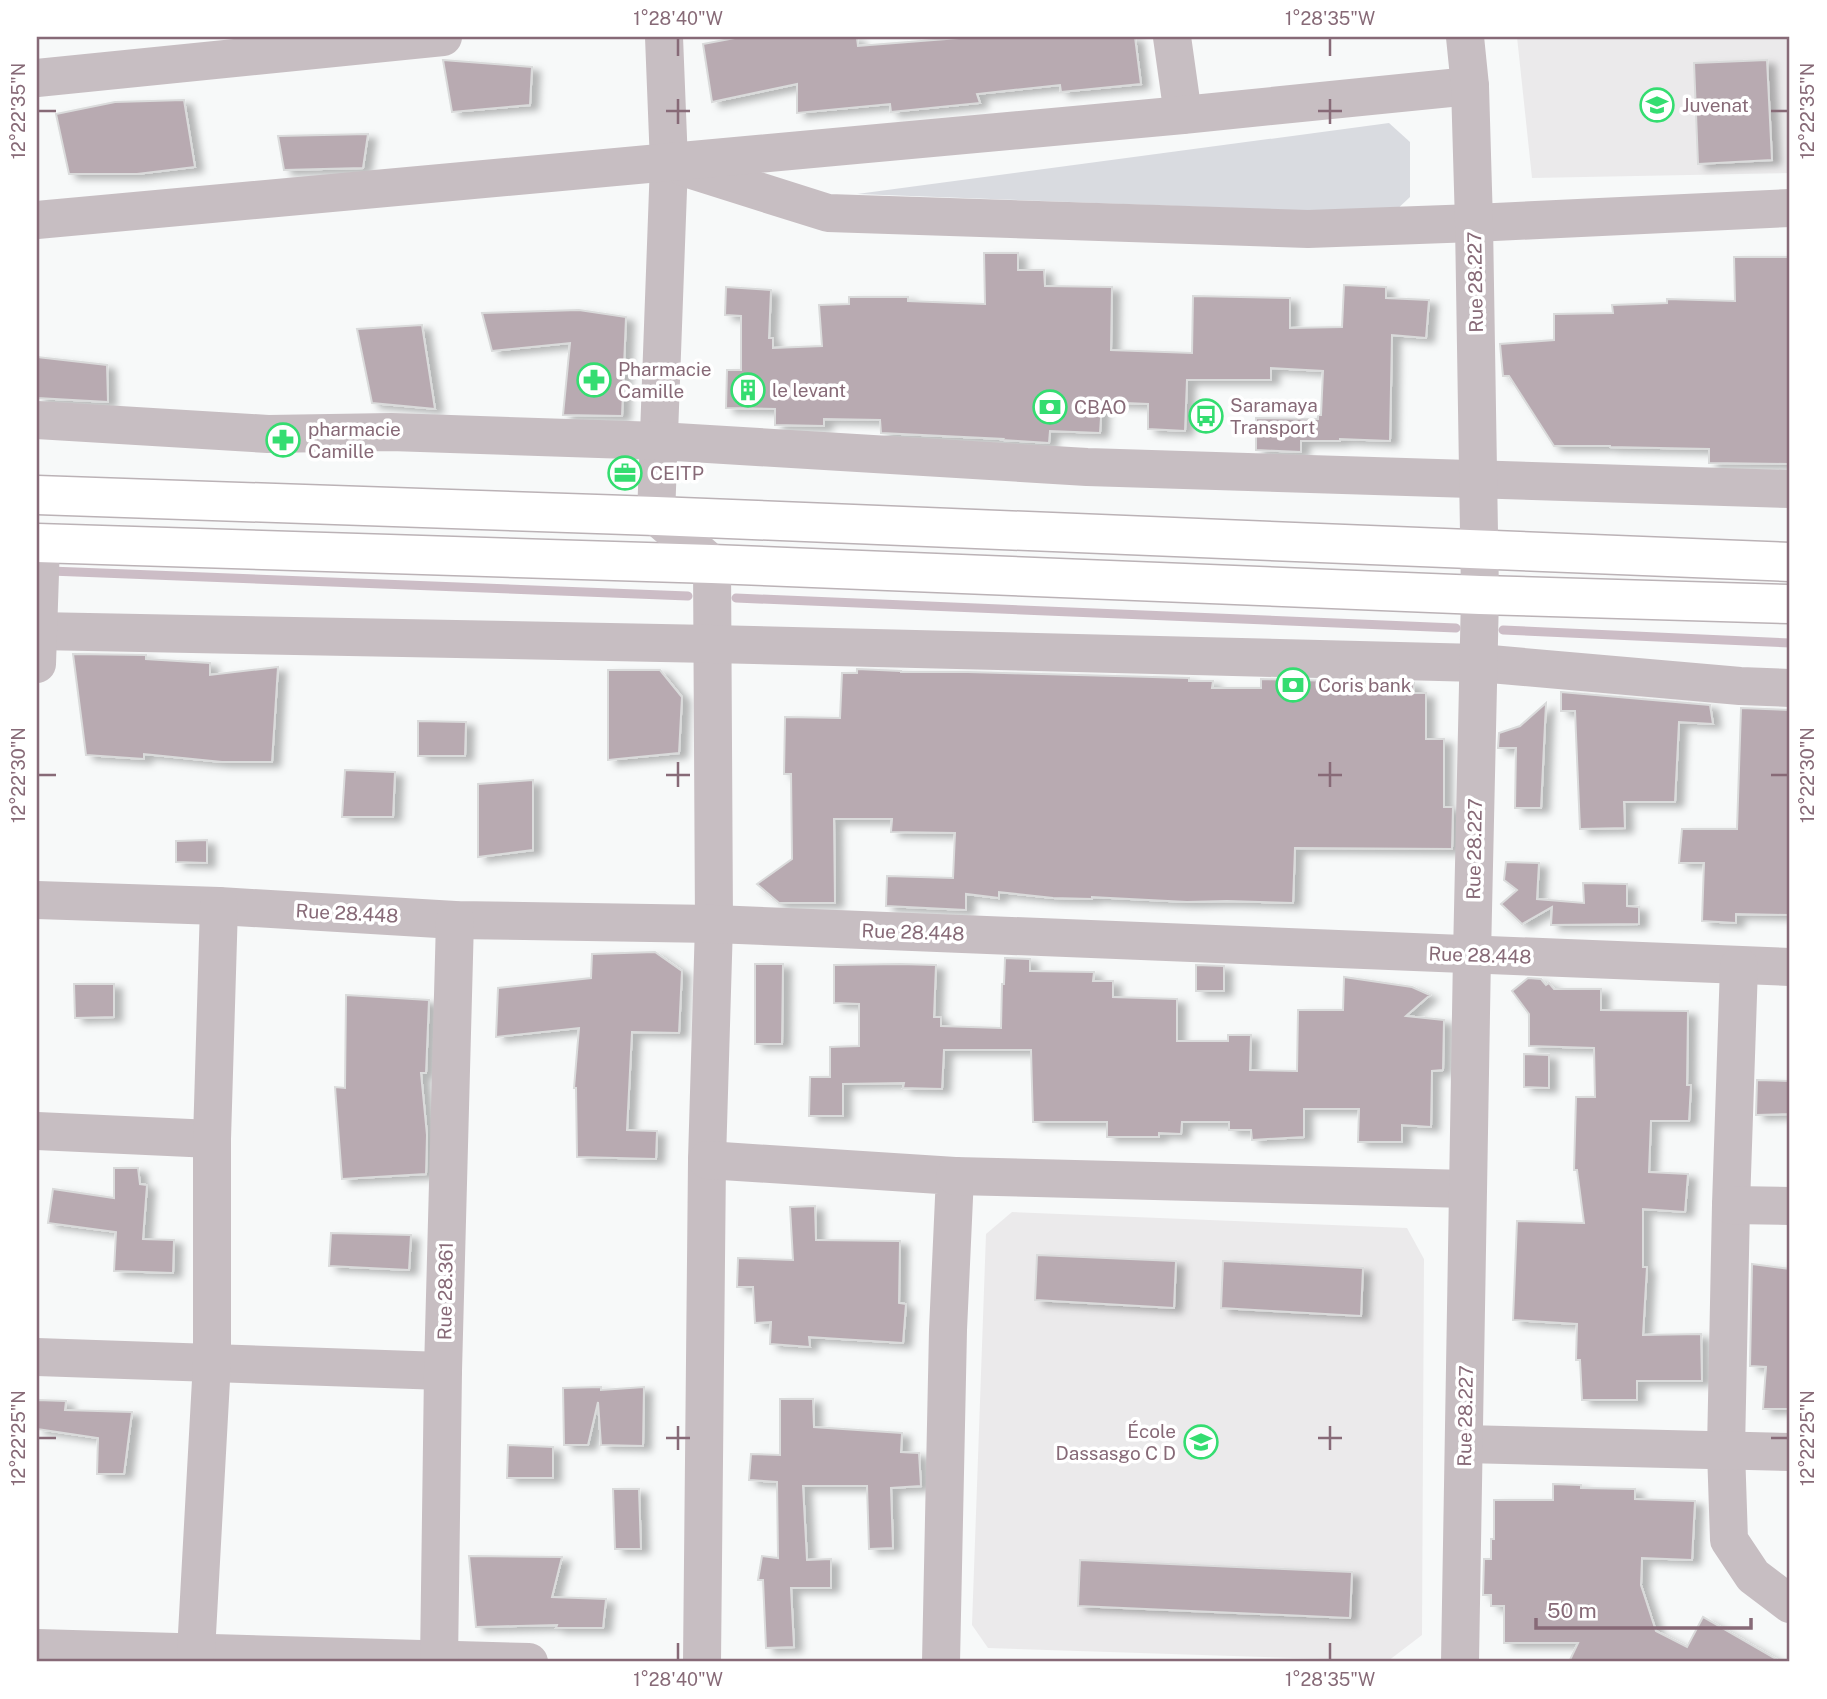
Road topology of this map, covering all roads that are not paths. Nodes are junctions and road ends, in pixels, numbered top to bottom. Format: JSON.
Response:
{"nodes":[{"id":1,"x":443,"y":37,"type":"edge"},
{"id":2,"x":664,"y":37,"type":"edge"},
{"id":3,"x":1172,"y":37,"type":"edge"},
{"id":4,"x":1465,"y":37,"type":"edge"},
{"id":5,"x":37,"y":78,"type":"edge"},
{"id":6,"x":1470,"y":86,"type":"junction"},
{"id":7,"x":1183,"y":115,"type":"junction"},
{"id":8,"x":669,"y":163,"type":"junction"},
{"id":9,"x":1790,"y":208,"type":"edge"},
{"id":10,"x":37,"y":220,"type":"edge"},
{"id":11,"x":1474,"y":223,"type":"junction"},
{"id":12,"x":37,"y":420,"type":"edge"},
{"id":13,"x":659,"y":441,"type":"junction"},
{"id":14,"x":1479,"y":480,"type":"junction"},
{"id":15,"x":1790,"y":489,"type":"edge"},
{"id":16,"x":37,"y":495,"type":"edge"},
{"id":17,"x":656,"y":516,"type":"junction"},
{"id":18,"x":39,"y":543,"type":"edge"},
{"id":19,"x":1479,"y":549,"type":"junction"},
{"id":20,"x":1790,"y":562,"type":"edge"},
{"id":21,"x":712,"y":564,"type":"junction"},
{"id":22,"x":1480,"y":595,"type":"junction"},
{"id":23,"x":1790,"y":604,"type":"edge"},
{"id":24,"x":37,"y":642,"type":"edge"},
{"id":25,"x":712,"y":644,"type":"junction"},
{"id":26,"x":1479,"y":663,"type":"junction"},
{"id":27,"x":1790,"y":688,"type":"edge"},
{"id":28,"x":37,"y":900,"type":"edge"},
{"id":29,"x":219,"y":906,"type":"junction"},
{"id":30,"x":455,"y":920,"type":"junction"},
{"id":31,"x":714,"y":924,"type":"junction"},
{"id":32,"x":1472,"y":955,"type":"junction"},
{"id":33,"x":1739,"y":966,"type":"junction"},
{"id":34,"x":1790,"y":967,"type":"edge"},
{"id":35,"x":37,"y":1131,"type":"edge"},
{"id":36,"x":212,"y":1139,"type":"junction"},
{"id":37,"x":707,"y":1160,"type":"junction"},
{"id":38,"x":955,"y":1176,"type":"junction"},
{"id":39,"x":1467,"y":1189,"type":"junction"},
{"id":40,"x":1731,"y":1205,"type":"junction"},
{"id":41,"x":1790,"y":1206,"type":"edge"},
{"id":42,"x":37,"y":1357,"type":"edge"},
{"id":43,"x":212,"y":1362,"type":"junction"},
{"id":44,"x":443,"y":1371,"type":"junction"},
{"id":45,"x":1464,"y":1444,"type":"junction"},
{"id":46,"x":1726,"y":1450,"type":"junction"},
{"id":47,"x":1790,"y":1452,"type":"edge"},
{"id":48,"x":1790,"y":1604,"type":"edge"},
{"id":49,"x":37,"y":1648,"type":"edge"},
{"id":50,"x":196,"y":1652,"type":"junction"},
{"id":51,"x":439,"y":1661,"type":"edge"},
{"id":52,"x":529,"y":1662,"type":"edge"},
{"id":53,"x":702,"y":1662,"type":"edge"},
{"id":54,"x":941,"y":1662,"type":"edge"},
{"id":55,"x":1460,"y":1662,"type":"edge"}],
"edges":[{"from":1,"to":5,"type":"street"},
{"from":2,"to":8,"type":"street"},
{"from":3,"to":7,"type":"street"},
{"from":4,"to":6,"type":"street","name":"Rue 28.227"},
{"from":6,"to":7,"type":"street"},
{"from":6,"to":11,"type":"street","name":"Rue 28.227"},
{"from":7,"to":8,"type":"street"},
{"from":8,"to":10,"type":"street"},
{"from":8,"to":11,"type":"street"},
{"from":8,"to":13,"type":"street"},
{"from":9,"to":11,"type":"street"},
{"from":11,"to":14,"type":"street","name":"Rue 28.227"},
{"from":12,"to":13,"type":"street"},
{"from":13,"to":14,"type":"street"},
{"from":13,"to":17,"type":"street"},
{"from":14,"to":15,"type":"street"},
{"from":14,"to":19,"type":"street","name":"Rue 28.227"},
{"from":16,"to":17,"type":"main road"},
{"from":17,"to":19,"type":"main road"},
{"from":17,"to":21,"type":"street"},
{"from":18,"to":21,"type":"main road"},
{"from":18,"to":24,"type":"street"},
{"from":19,"to":20,"type":"main road"},
{"from":19,"to":22,"type":"street","name":"Rue 28.227"},
{"from":21,"to":22,"type":"main road"},
{"from":21,"to":25,"type":"street"},
{"from":22,"to":23,"type":"main road"},
{"from":22,"to":26,"type":"street","name":"Rue 28.227"},
{"from":24,"to":25,"type":"street"},
{"from":25,"to":26,"type":"street"},
{"from":25,"to":31,"type":"street"},
{"from":26,"to":27,"type":"street"},
{"from":26,"to":32,"type":"street","name":"Rue 28.227"},
{"from":28,"to":29,"type":"street","name":"Rue 28.448"},
{"from":29,"to":30,"type":"street","name":"Rue 28.448"},
{"from":29,"to":36,"type":"street"},
{"from":30,"to":31,"type":"street","name":"Rue 28.448"},
{"from":30,"to":44,"type":"street","name":"Rue 28.361"},
{"from":31,"to":32,"type":"street","name":"Rue 28.448"},
{"from":31,"to":37,"type":"street"},
{"from":32,"to":33,"type":"street","name":"Rue 28.448"},
{"from":32,"to":39,"type":"street","name":"Rue 28.227"},
{"from":33,"to":34,"type":"street","name":"Rue 28.448"},
{"from":33,"to":40,"type":"street"},
{"from":35,"to":36,"type":"street"},
{"from":36,"to":43,"type":"street"},
{"from":37,"to":38,"type":"street"},
{"from":37,"to":53,"type":"street"},
{"from":38,"to":39,"type":"street"},
{"from":38,"to":54,"type":"street"},
{"from":39,"to":45,"type":"street","name":"Rue 28.227"},
{"from":40,"to":41,"type":"street"},
{"from":40,"to":46,"type":"street"},
{"from":42,"to":43,"type":"street"},
{"from":43,"to":44,"type":"street"},
{"from":43,"to":50,"type":"street"},
{"from":44,"to":51,"type":"street","name":"Rue 28.361"},
{"from":45,"to":46,"type":"street"},
{"from":45,"to":55,"type":"street","name":"Rue 28.227"},
{"from":46,"to":47,"type":"street"},
{"from":46,"to":48,"type":"street"},
{"from":49,"to":50,"type":"street"},
{"from":50,"to":51,"type":"street"},
{"from":51,"to":52,"type":"street"}]}
